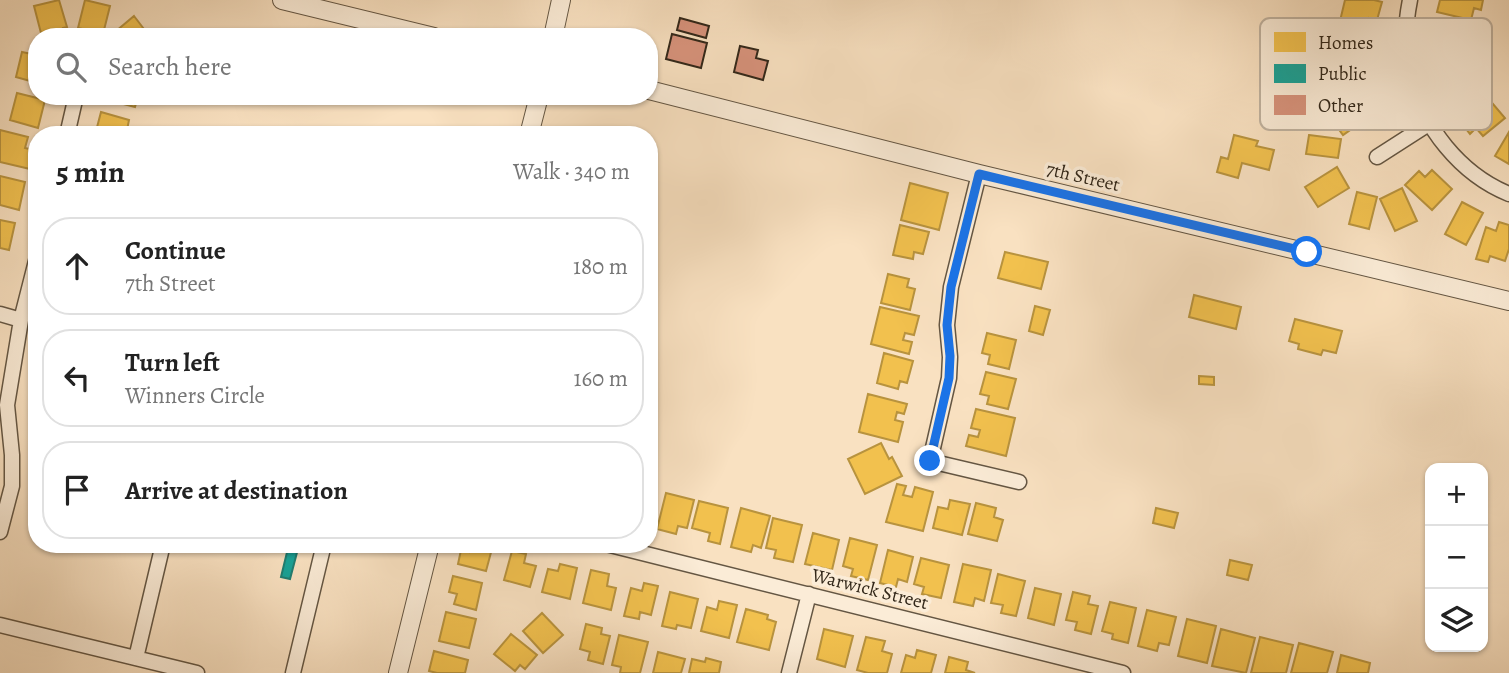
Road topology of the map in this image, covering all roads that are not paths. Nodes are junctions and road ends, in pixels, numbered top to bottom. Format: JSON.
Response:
{"nodes":[{"id":1,"x":282,"y":0,"type":"edge"},
{"id":2,"x":561,"y":0,"type":"edge"},
{"id":3,"x":1410,"y":0,"type":"edge"},
{"id":4,"x":1407,"y":18,"type":"edge"},
{"id":5,"x":397,"y":28,"type":"edge"},
{"id":6,"x":555,"y":28,"type":"edge"},
{"id":7,"x":658,"y":92,"type":"edge"},
{"id":8,"x":74,"y":105,"type":"edge"},
{"id":9,"x":537,"y":105,"type":"edge"},
{"id":10,"x":69,"y":126,"type":"edge"},
{"id":11,"x":531,"y":126,"type":"edge"},
{"id":12,"x":1419,"y":130,"type":"edge"},
{"id":13,"x":1435,"y":130,"type":"edge"},
{"id":14,"x":1377,"y":157,"type":"dead end"},
{"id":15,"x":979,"y":174,"type":"junction"},
{"id":16,"x":1509,"y":194,"type":"edge"},
{"id":17,"x":28,"y":292,"type":"edge"},
{"id":18,"x":1509,"y":301,"type":"edge"},
{"id":19,"x":0,"y":314,"type":"edge"},
{"id":20,"x":21,"y":320,"type":"junction"},
{"id":21,"x":1019,"y":482,"type":"dead end"},
{"id":22,"x":0,"y":532,"type":"edge"},
{"id":23,"x":161,"y":553,"type":"edge"},
{"id":24,"x":322,"y":553,"type":"edge"},
{"id":25,"x":428,"y":553,"type":"edge"},
{"id":26,"x":643,"y":553,"type":"edge"},
{"id":27,"x":809,"y":594,"type":"junction"},
{"id":28,"x":0,"y":625,"type":"edge"},
{"id":29,"x":136,"y":658,"type":"junction"},
{"id":30,"x":1090,"y":669,"type":"edge"},
{"id":31,"x":197,"y":673,"type":"edge"},
{"id":32,"x":293,"y":673,"type":"edge"},
{"id":33,"x":398,"y":673,"type":"edge"},
{"id":34,"x":789,"y":673,"type":"edge"},
{"id":35,"x":1124,"y":673,"type":"edge"}],
"edges":[{"from":1,"to":5,"type":"street"},
{"from":2,"to":6,"type":"street"},
{"from":3,"to":4,"type":"street"},
{"from":7,"to":15,"type":"street","name":"7th Street"},
{"from":8,"to":10,"type":"street"},
{"from":9,"to":11,"type":"street"},
{"from":12,"to":14,"type":"street"},
{"from":13,"to":16,"type":"street"},
{"from":15,"to":18,"type":"street","name":"7th Street"},
{"from":15,"to":21,"type":"street"},
{"from":17,"to":20,"type":"street"},
{"from":19,"to":20,"type":"street"},
{"from":20,"to":22,"type":"street"},
{"from":23,"to":29,"type":"street"},
{"from":24,"to":32,"type":"street"},
{"from":25,"to":33,"type":"street"},
{"from":26,"to":27,"type":"street","name":"Warwick Street"},
{"from":27,"to":30,"type":"street","name":"Warwick Street"},
{"from":27,"to":34,"type":"street"},
{"from":28,"to":29,"type":"street"},
{"from":29,"to":31,"type":"street"},
{"from":30,"to":35,"type":"street","name":"Warwick Street"}]}
